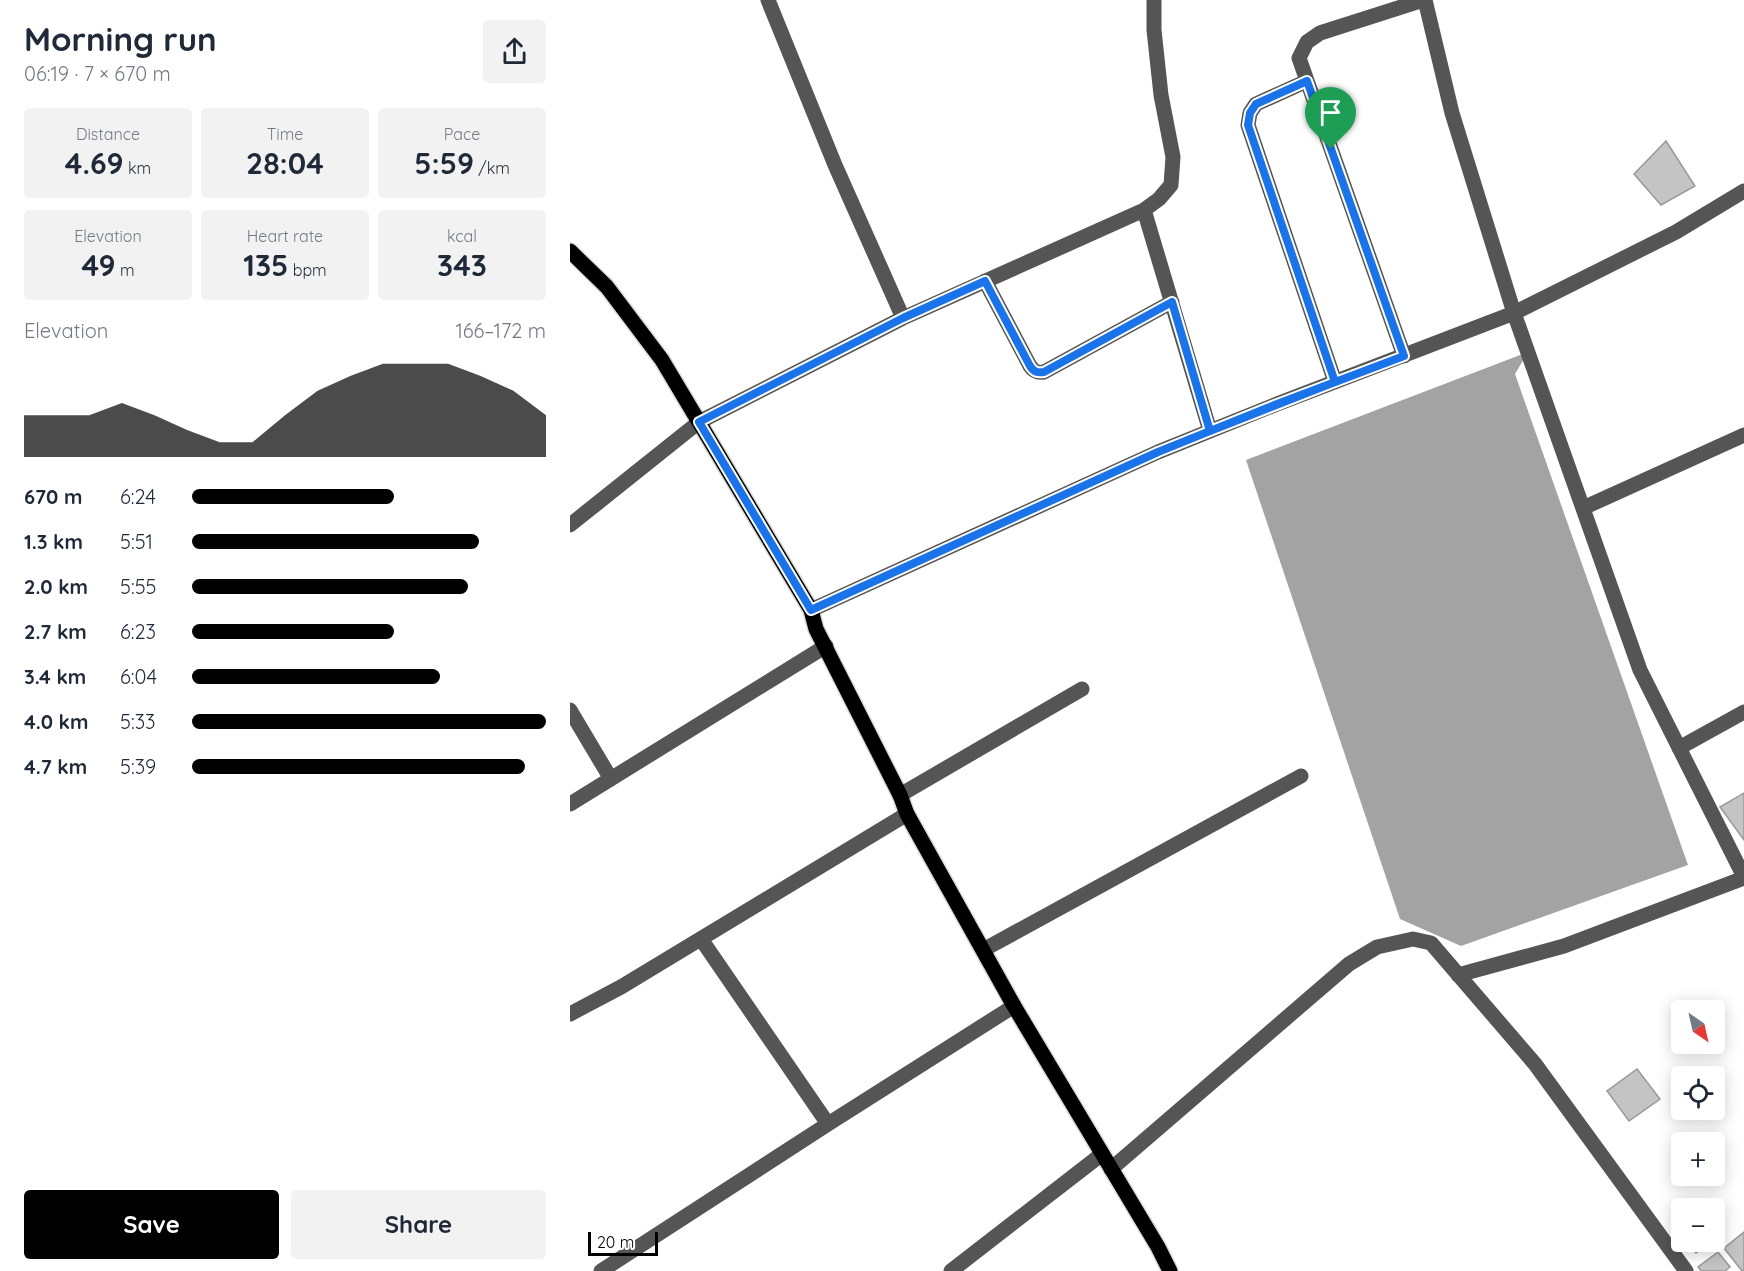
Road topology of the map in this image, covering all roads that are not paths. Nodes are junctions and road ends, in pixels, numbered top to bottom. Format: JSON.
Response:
{"nodes":[{"id":1,"x":768,"y":0,"type":"edge"},
{"id":2,"x":1154,"y":0,"type":"edge"},
{"id":3,"x":1424,"y":0,"type":"edge"},
{"id":4,"x":1307,"y":81,"type":"junction"},
{"id":5,"x":1744,"y":191,"type":"edge"},
{"id":6,"x":1144,"y":210,"type":"junction"},
{"id":7,"x":570,"y":251,"type":"edge"},
{"id":8,"x":985,"y":281,"type":"junction"},
{"id":9,"x":1172,"y":302,"type":"junction"},
{"id":10,"x":1514,"y":313,"type":"junction"},
{"id":11,"x":903,"y":318,"type":"junction"},
{"id":12,"x":1404,"y":356,"type":"junction"},
{"id":13,"x":1335,"y":382,"type":"junction"},
{"id":14,"x":699,"y":422,"type":"junction"},
{"id":15,"x":1210,"y":431,"type":"junction"},
{"id":16,"x":1744,"y":435,"type":"edge"},
{"id":17,"x":1583,"y":508,"type":"junction"},
{"id":18,"x":570,"y":525,"type":"edge"},
{"id":19,"x":811,"y":610,"type":"junction"},
{"id":20,"x":826,"y":646,"type":"junction"},
{"id":21,"x":1082,"y":689,"type":"dead end"},
{"id":22,"x":570,"y":710,"type":"edge"},
{"id":23,"x":1744,"y":712,"type":"edge"},
{"id":24,"x":1679,"y":748,"type":"junction"},
{"id":25,"x":1302,"y":776,"type":"dead end"},
{"id":26,"x":611,"y":779,"type":"junction"},
{"id":27,"x":900,"y":795,"type":"junction"},
{"id":28,"x":570,"y":804,"type":"edge"},
{"id":29,"x":907,"y":814,"type":"junction"},
{"id":30,"x":1744,"y":877,"type":"edge"},
{"id":31,"x":701,"y":939,"type":"junction"},
{"id":32,"x":983,"y":950,"type":"junction"},
{"id":33,"x":1458,"y":975,"type":"junction"},
{"id":34,"x":1014,"y":1006,"type":"junction"},
{"id":35,"x":570,"y":1014,"type":"edge"},
{"id":36,"x":828,"y":1124,"type":"junction"},
{"id":37,"x":1102,"y":1154,"type":"junction"},
{"id":38,"x":1111,"y":1169,"type":"junction"},
{"id":39,"x":601,"y":1271,"type":"edge"},
{"id":40,"x":951,"y":1271,"type":"edge"},
{"id":41,"x":1170,"y":1271,"type":"edge"},
{"id":42,"x":1686,"y":1271,"type":"edge"}],
"edges":[{"from":1,"to":11,"type":"street"},
{"from":2,"to":6,"type":"street"},
{"from":3,"to":4,"type":"street"},
{"from":3,"to":10,"type":"street"},
{"from":4,"to":12,"type":"street"},
{"from":4,"to":13,"type":"street"},
{"from":5,"to":10,"type":"street"},
{"from":6,"to":8,"type":"street"},
{"from":6,"to":9,"type":"street"},
{"from":7,"to":14,"type":"main road"},
{"from":8,"to":9,"type":"street"},
{"from":8,"to":11,"type":"street"},
{"from":9,"to":15,"type":"street"},
{"from":10,"to":12,"type":"street"},
{"from":10,"to":17,"type":"street"},
{"from":11,"to":14,"type":"street"},
{"from":12,"to":13,"type":"street"},
{"from":13,"to":15,"type":"street"},
{"from":14,"to":18,"type":"street"},
{"from":14,"to":19,"type":"main road"},
{"from":15,"to":19,"type":"street"},
{"from":16,"to":17,"type":"street"},
{"from":17,"to":24,"type":"street"},
{"from":19,"to":20,"type":"main road"},
{"from":20,"to":26,"type":"street"},
{"from":20,"to":27,"type":"main road"},
{"from":21,"to":27,"type":"street"},
{"from":22,"to":26,"type":"street"},
{"from":23,"to":24,"type":"street"},
{"from":24,"to":30,"type":"street"},
{"from":25,"to":32,"type":"street"},
{"from":26,"to":28,"type":"street"},
{"from":27,"to":29,"type":"main road"},
{"from":29,"to":31,"type":"street"},
{"from":29,"to":32,"type":"main road"},
{"from":30,"to":33,"type":"street"},
{"from":31,"to":35,"type":"street"},
{"from":31,"to":36,"type":"street"},
{"from":32,"to":34,"type":"main road"},
{"from":33,"to":38,"type":"street"},
{"from":33,"to":42,"type":"street"},
{"from":34,"to":36,"type":"street"},
{"from":34,"to":37,"type":"main road"},
{"from":36,"to":39,"type":"street"},
{"from":37,"to":38,"type":"main road"},
{"from":37,"to":40,"type":"street"},
{"from":38,"to":41,"type":"main road"}]}
